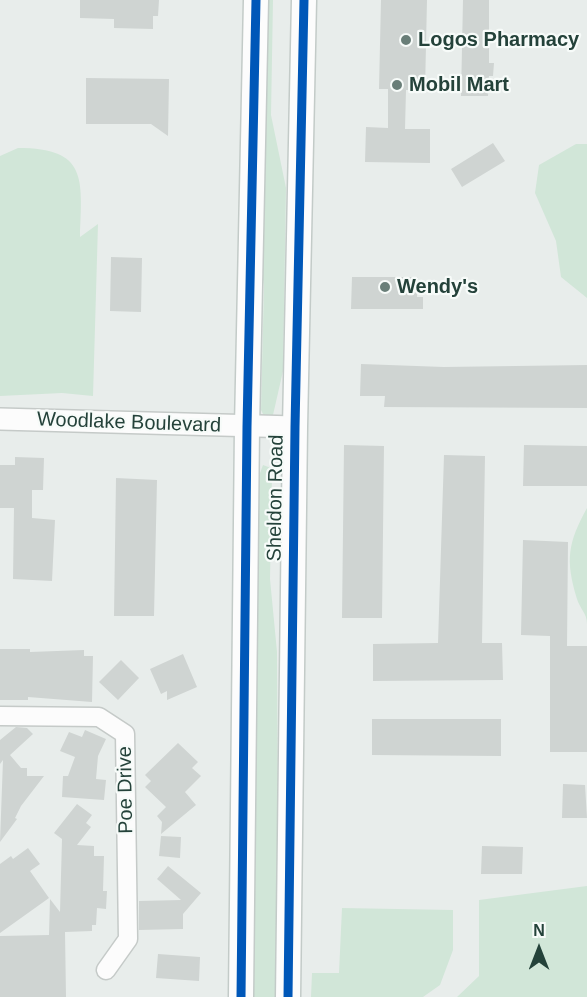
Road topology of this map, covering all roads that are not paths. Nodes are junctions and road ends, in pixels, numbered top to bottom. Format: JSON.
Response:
{"nodes":[{"id":1,"x":256,"y":0,"type":"edge"},
{"id":2,"x":304,"y":0,"type":"edge"},
{"id":3,"x":0,"y":419,"type":"edge"},
{"id":4,"x":247,"y":427,"type":"junction"},
{"id":5,"x":295,"y":427,"type":"junction"},
{"id":6,"x":0,"y":716,"type":"edge"},
{"id":7,"x":106,"y":970,"type":"dead end"},
{"id":8,"x":241,"y":997,"type":"edge"},
{"id":9,"x":288,"y":997,"type":"edge"}],
"edges":[{"from":1,"to":4,"type":"main road","name":"Sheldon Road"},
{"from":2,"to":5,"type":"main road","name":"Sheldon Road"},
{"from":3,"to":4,"type":"street","name":"Woodlake Boulevard"},
{"from":4,"to":5,"type":"street","name":"Woodlake Boulevard"},
{"from":4,"to":8,"type":"main road","name":"Sheldon Road"},
{"from":5,"to":9,"type":"main road","name":"Sheldon Road"},
{"from":6,"to":7,"type":"street","name":"Poe Drive"}]}
